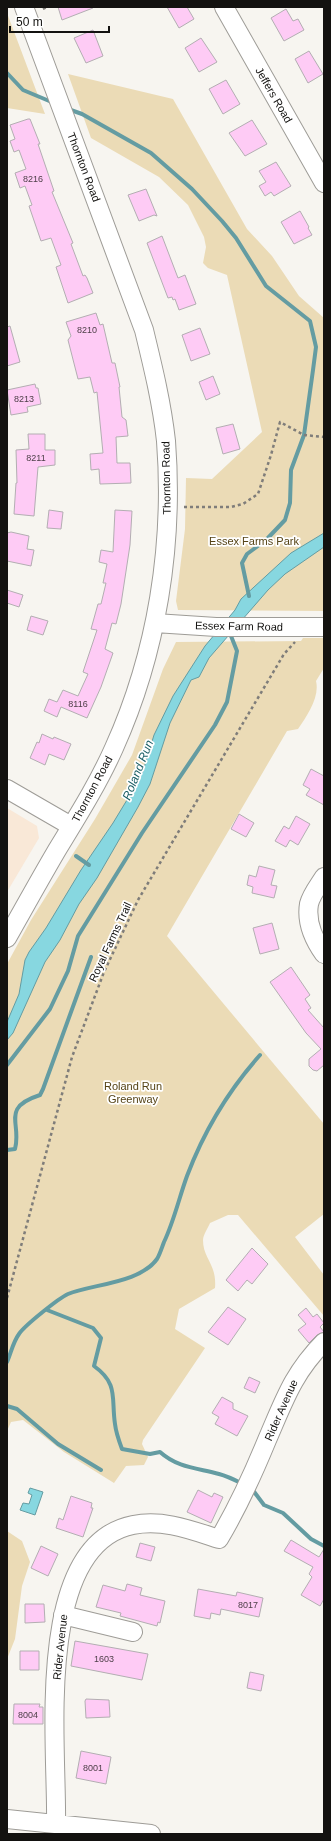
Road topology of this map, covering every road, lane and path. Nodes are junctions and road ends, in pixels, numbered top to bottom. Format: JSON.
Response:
{"nodes":[{"id":1,"x":24,"y":7,"type":"edge"},
{"id":2,"x":47,"y":7,"type":"edge"},
{"id":3,"x":224,"y":7,"type":"edge"},
{"id":4,"x":43,"y":9,"type":"dead end"},
{"id":5,"x":324,"y":183,"type":"edge"},
{"id":6,"x":324,"y":437,"type":"edge"},
{"id":7,"x":184,"y":507,"type":"dead end"},
{"id":8,"x":155,"y":623,"type":"junction"},
{"id":9,"x":300,"y":627,"type":"junction"},
{"id":10,"x":324,"y":627,"type":"edge"},
{"id":11,"x":7,"y":789,"type":"edge"},
{"id":12,"x":71,"y":826,"type":"junction"},
{"id":13,"x":324,"y":877,"type":"edge"},
{"id":14,"x":7,"y":938,"type":"edge"},
{"id":15,"x":324,"y":954,"type":"edge"},
{"id":16,"x":7,"y":1298,"type":"edge"},
{"id":17,"x":324,"y":1342,"type":"edge"},
{"id":18,"x":63,"y":1615,"type":"junction"},
{"id":19,"x":133,"y":1632,"type":"dead end"},
{"id":20,"x":7,"y":1819,"type":"edge"},
{"id":21,"x":56,"y":1825,"type":"junction"},
{"id":22,"x":124,"y":1833,"type":"edge"},
{"id":23,"x":151,"y":1834,"type":"edge"}],
"edges":[{"from":1,"to":8,"type":"street","name":"Thornton Road"},
{"from":2,"to":4,"type":"path"},
{"from":3,"to":5,"type":"street","name":"Jeffers Road"},
{"from":6,"to":7,"type":"path"},
{"from":8,"to":9,"type":"street","name":"Essex Farm Road"},
{"from":8,"to":12,"type":"street","name":"Thornton Road"},
{"from":9,"to":10,"type":"street","name":"Essex Farm Road"},
{"from":9,"to":16,"type":"path","name":"Royal Farms Trail"},
{"from":11,"to":12,"type":"street"},
{"from":12,"to":14,"type":"street","name":"Thornton Road"},
{"from":13,"to":15,"type":"street"},
{"from":17,"to":18,"type":"street","name":"Rider Avenue"},
{"from":18,"to":19,"type":"street"},
{"from":18,"to":21,"type":"street","name":"Rider Avenue"},
{"from":20,"to":21,"type":"street"},
{"from":21,"to":22,"type":"street"},
{"from":22,"to":23,"type":"street"}]}
